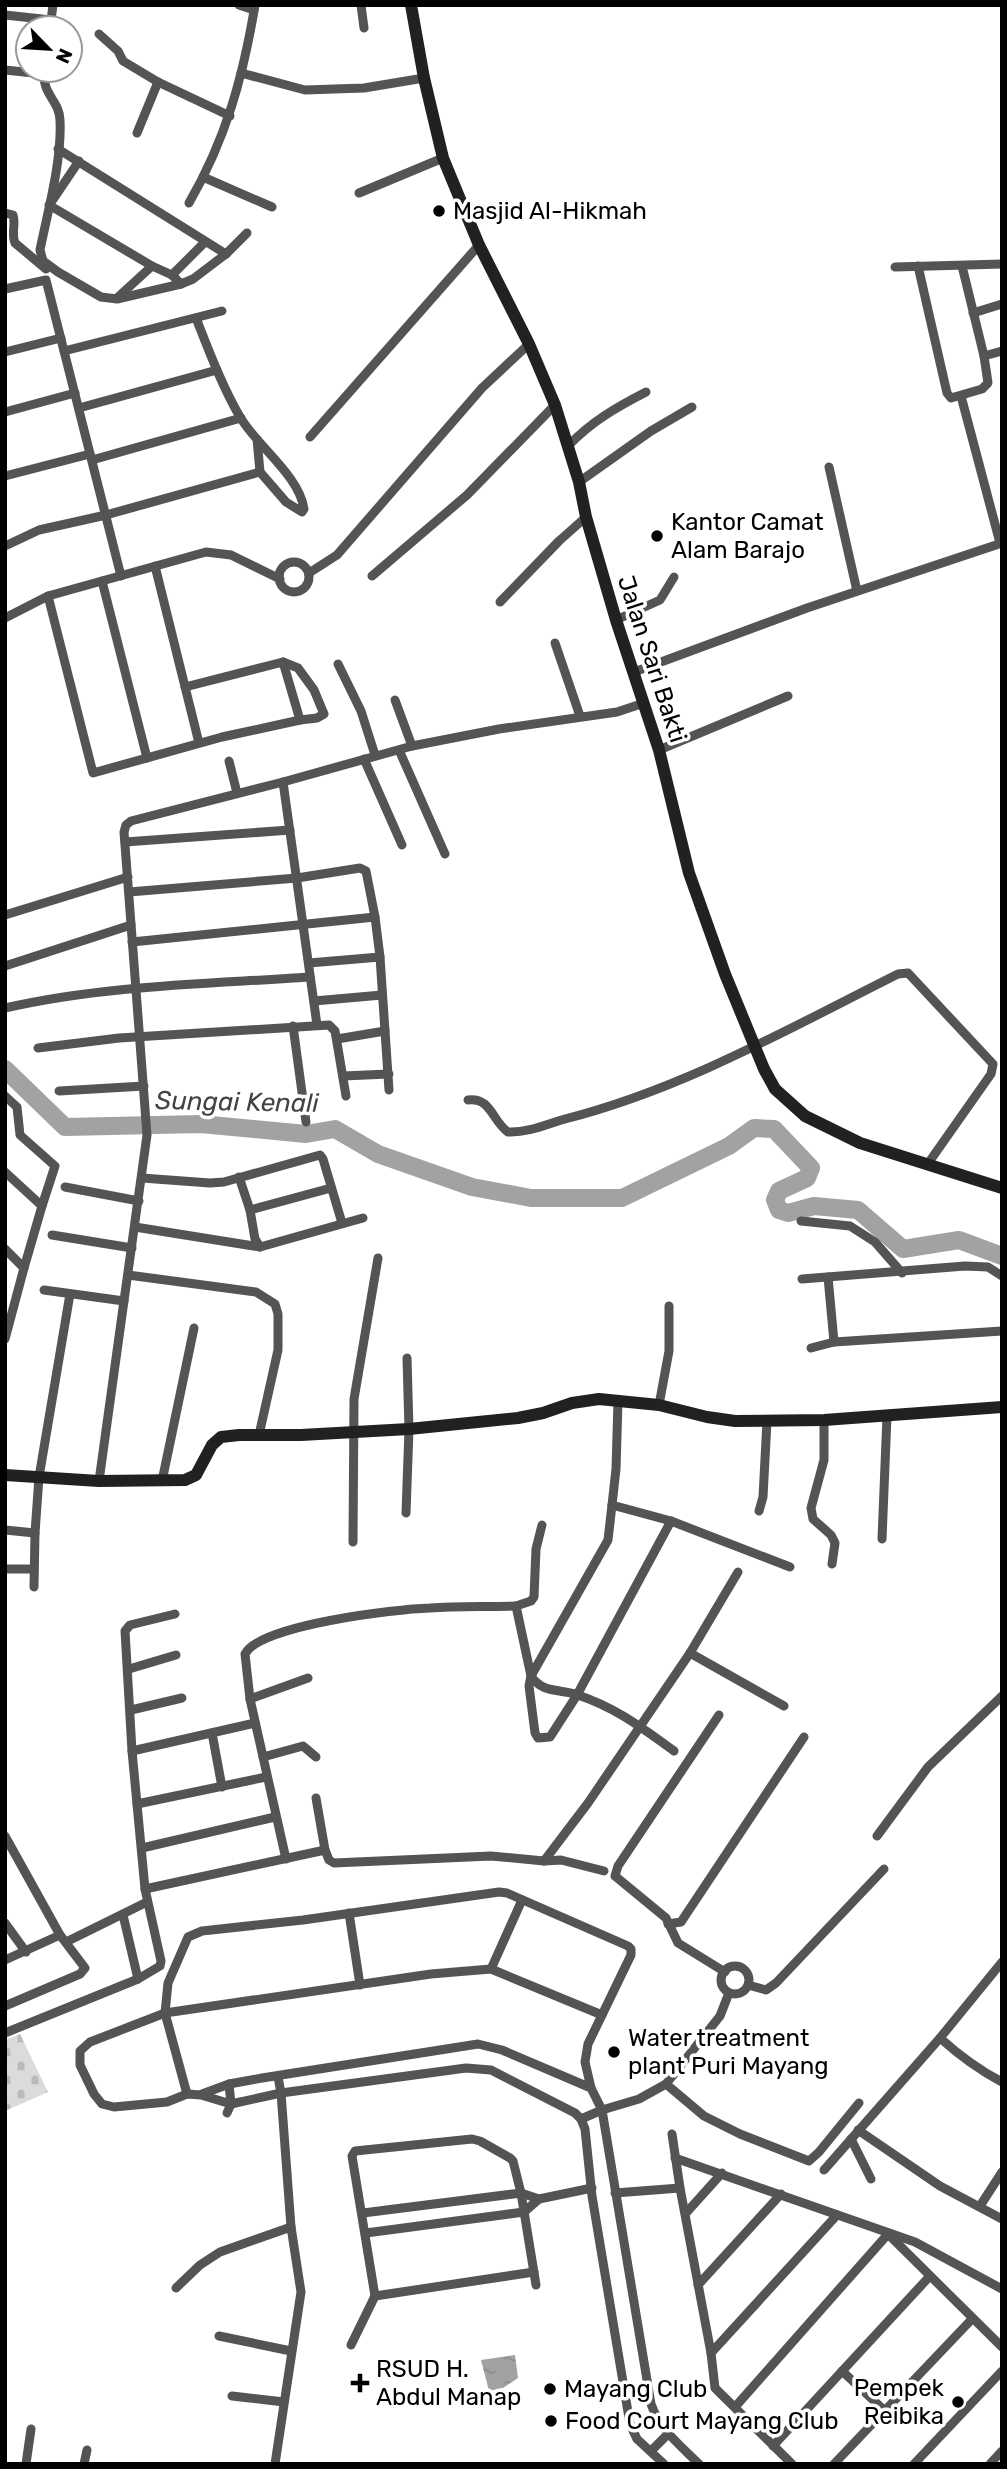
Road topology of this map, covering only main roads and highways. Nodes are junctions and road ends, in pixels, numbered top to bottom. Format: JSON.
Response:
{"nodes":[{"id":1,"x":411,"y":5,"type":"edge"},
{"id":2,"x":1002,"y":1188,"type":"edge"},
{"id":3,"x":1002,"y":1407,"type":"edge"},
{"id":4,"x":5,"y":1475,"type":"edge"}],
"edges":[{"from":1,"to":2,"type":"main road","name":"Jalan Sari Bakti"},
{"from":3,"to":4,"type":"main road"}]}
